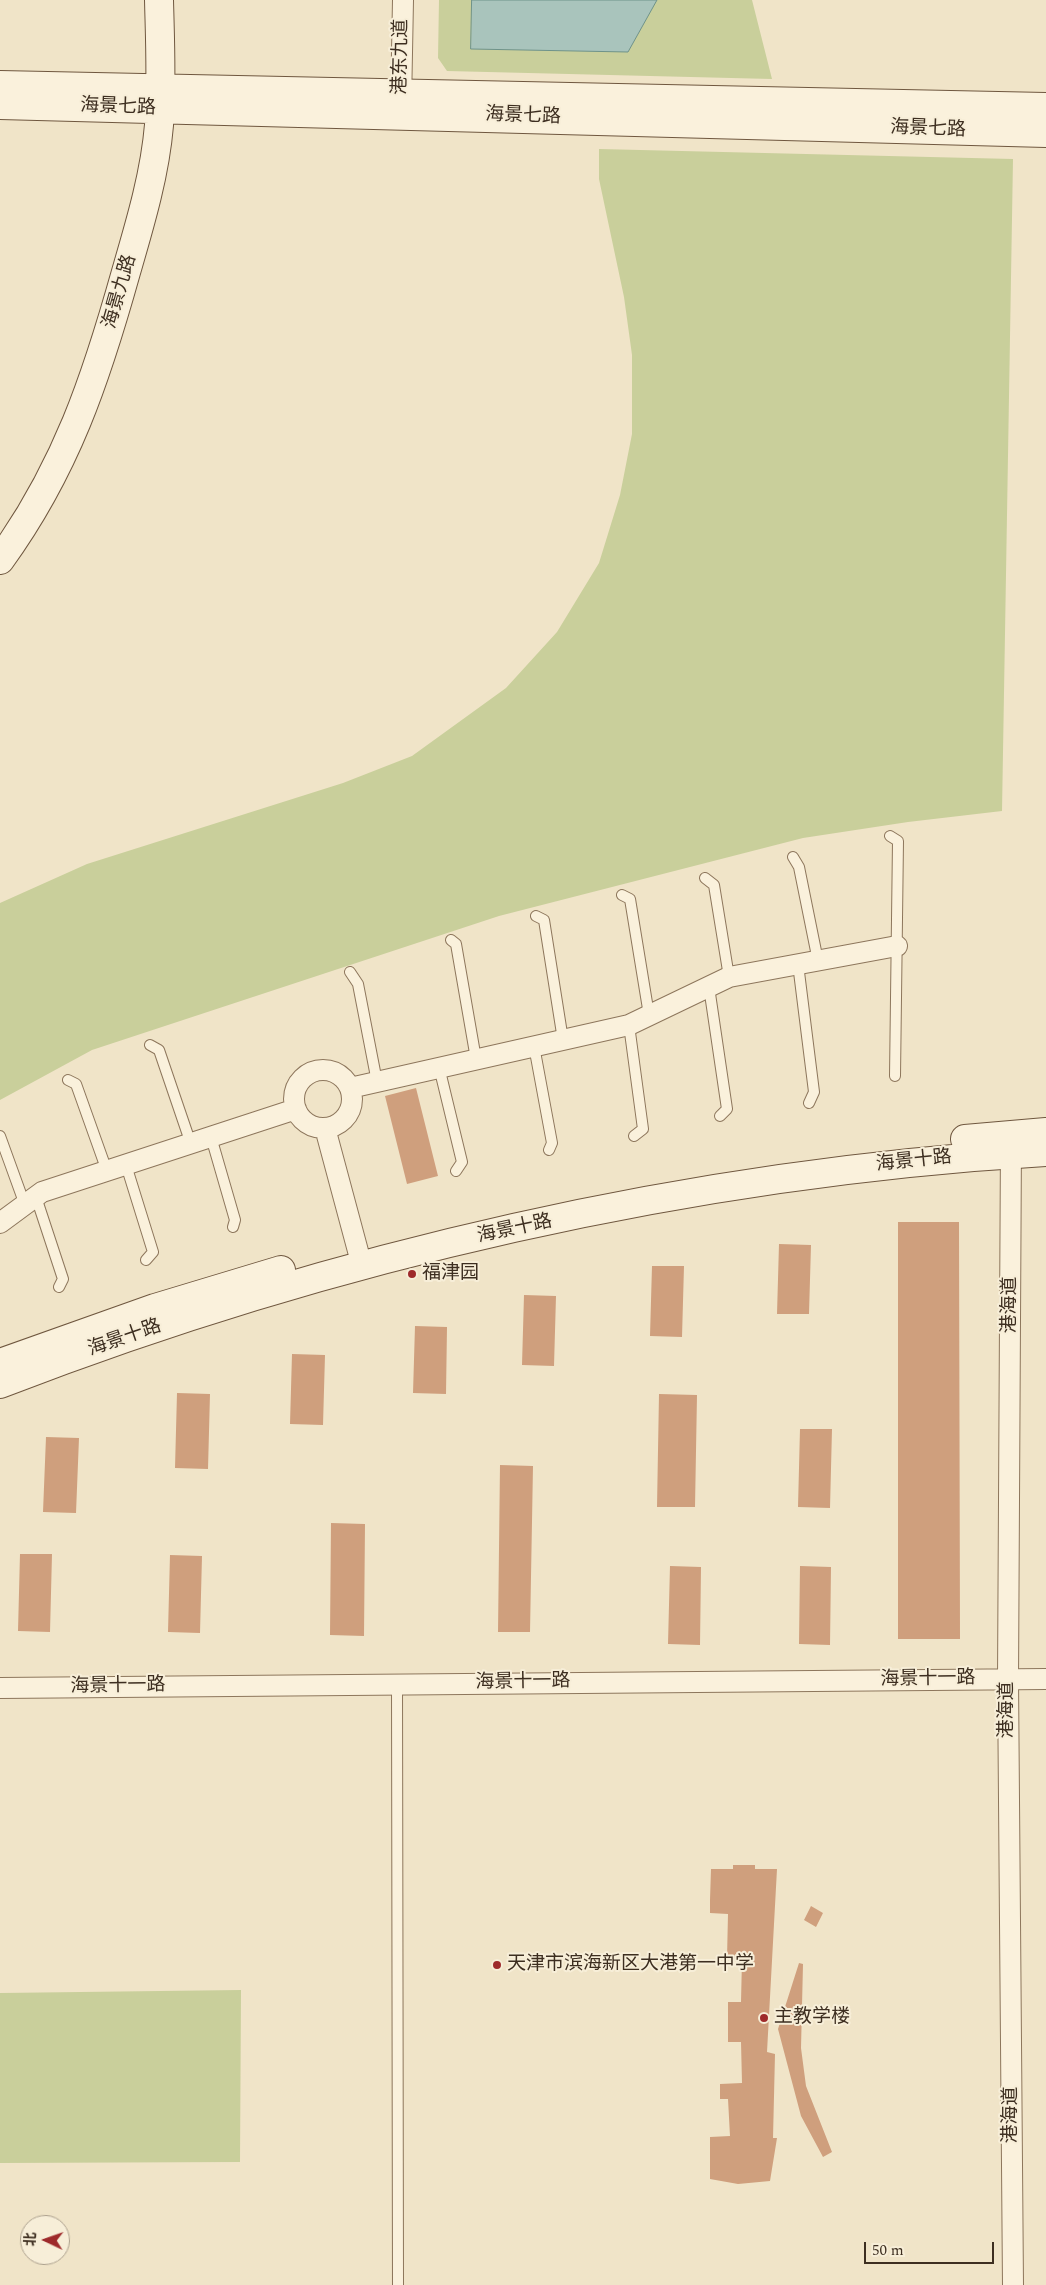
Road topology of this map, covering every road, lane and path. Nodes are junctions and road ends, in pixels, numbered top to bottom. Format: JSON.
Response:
{"nodes":[{"id":1,"x":148,"y":0,"type":"edge"},
{"id":2,"x":160,"y":0,"type":"edge"},
{"id":3,"x":403,"y":0,"type":"edge"},
{"id":4,"x":0,"y":85,"type":"edge"},
{"id":5,"x":155,"y":99,"type":"junction"},
{"id":6,"x":401,"y":104,"type":"junction"},
{"id":7,"x":0,"y":105,"type":"edge"},
{"id":8,"x":1046,"y":107,"type":"edge"},
{"id":9,"x":1046,"y":133,"type":"edge"},
{"id":10,"x":0,"y":544,"type":"edge"},
{"id":11,"x":0,"y":560,"type":"edge"},
{"id":12,"x":890,"y":836,"type":"dead end"},
{"id":13,"x":793,"y":857,"type":"dead end"},
{"id":14,"x":705,"y":878,"type":"dead end"},
{"id":15,"x":622,"y":895,"type":"dead end"},
{"id":16,"x":536,"y":916,"type":"dead end"},
{"id":17,"x":450,"y":940,"type":"dead end"},
{"id":18,"x":897,"y":946,"type":"junction"},
{"id":19,"x":818,"y":961,"type":"junction"},
{"id":20,"x":798,"y":964,"type":"junction"},
{"id":21,"x":350,"y":972,"type":"dead end"},
{"id":22,"x":729,"y":977,"type":"junction"},
{"id":23,"x":709,"y":987,"type":"junction"},
{"id":24,"x":649,"y":1015,"type":"junction"},
{"id":25,"x":629,"y":1025,"type":"junction"},
{"id":26,"x":563,"y":1040,"type":"junction"},
{"id":27,"x":150,"y":1045,"type":"dead end"},
{"id":28,"x":534,"y":1046,"type":"junction"},
{"id":29,"x":476,"y":1059,"type":"junction"},
{"id":30,"x":440,"y":1068,"type":"junction"},
{"id":31,"x":895,"y":1076,"type":"dead end"},
{"id":32,"x":68,"y":1080,"type":"dead end"},
{"id":33,"x":377,"y":1082,"type":"junction"},
{"id":34,"x":350,"y":1088,"type":"junction"},
{"id":35,"x":809,"y":1103,"type":"dead end"},
{"id":36,"x":296,"y":1110,"type":"junction"},
{"id":37,"x":720,"y":1116,"type":"dead end"},
{"id":38,"x":325,"y":1128,"type":"junction"},
{"id":39,"x":1046,"y":1132,"type":"edge"},
{"id":40,"x":0,"y":1136,"type":"edge"},
{"id":41,"x":634,"y":1136,"type":"dead end"},
{"id":42,"x":211,"y":1137,"type":"junction"},
{"id":43,"x":191,"y":1144,"type":"junction"},
{"id":44,"x":1011,"y":1144,"type":"junction"},
{"id":45,"x":549,"y":1150,"type":"dead end"},
{"id":46,"x":1046,"y":1152,"type":"edge"},
{"id":47,"x":126,"y":1165,"type":"junction"},
{"id":48,"x":107,"y":1171,"type":"junction"},
{"id":49,"x":456,"y":1171,"type":"dead end"},
{"id":50,"x":30,"y":1201,"type":"junction"},
{"id":51,"x":0,"y":1223,"type":"edge"},
{"id":52,"x":232,"y":1227,"type":"dead end"},
{"id":53,"x":360,"y":1257,"type":"junction"},
{"id":54,"x":146,"y":1260,"type":"dead end"},
{"id":55,"x":59,"y":1287,"type":"dead end"},
{"id":56,"x":0,"y":1363,"type":"edge"},
{"id":57,"x":0,"y":1384,"type":"edge"},
{"id":58,"x":1008,"y":1679,"type":"junction"},
{"id":59,"x":1046,"y":1679,"type":"edge"},
{"id":60,"x":397,"y":1684,"type":"junction"},
{"id":61,"x":0,"y":1688,"type":"edge"},
{"id":62,"x":398,"y":2285,"type":"edge"},
{"id":63,"x":1013,"y":2285,"type":"edge"}],
"edges":[{"from":1,"to":5,"type":"street","name":"海景九路"},
{"from":2,"to":5,"type":"street","name":"海景九路"},
{"from":3,"to":6,"type":"street","name":"港东九道"},
{"from":4,"to":5,"type":"street","name":"海景七路"},
{"from":5,"to":6,"type":"street","name":"海景七路"},
{"from":5,"to":7,"type":"street","name":"海景七路"},
{"from":5,"to":10,"type":"street","name":"海景九路"},
{"from":5,"to":11,"type":"street","name":"海景九路"},
{"from":6,"to":8,"type":"street","name":"海景七路"},
{"from":6,"to":9,"type":"street","name":"海景七路"},
{"from":12,"to":18,"type":"lane"},
{"from":13,"to":19,"type":"lane"},
{"from":14,"to":22,"type":"lane"},
{"from":15,"to":24,"type":"lane"},
{"from":16,"to":26,"type":"lane"},
{"from":17,"to":29,"type":"lane"},
{"from":18,"to":19,"type":"street"},
{"from":18,"to":31,"type":"lane"},
{"from":19,"to":20,"type":"street"},
{"from":20,"to":22,"type":"street"},
{"from":20,"to":35,"type":"lane"},
{"from":21,"to":33,"type":"lane"},
{"from":22,"to":23,"type":"street"},
{"from":23,"to":24,"type":"street"},
{"from":23,"to":37,"type":"lane"},
{"from":24,"to":25,"type":"street"},
{"from":25,"to":26,"type":"street"},
{"from":25,"to":41,"type":"lane"},
{"from":26,"to":28,"type":"street"},
{"from":27,"to":43,"type":"lane"},
{"from":28,"to":29,"type":"street"},
{"from":28,"to":45,"type":"lane"},
{"from":29,"to":30,"type":"street"},
{"from":30,"to":33,"type":"street"},
{"from":30,"to":49,"type":"lane"},
{"from":32,"to":48,"type":"lane"},
{"from":33,"to":34,"type":"street"},
{"from":34,"to":36,"type":"street"},
{"from":34,"to":38,"type":"street"},
{"from":36,"to":38,"type":"street"},
{"from":36,"to":42,"type":"street"},
{"from":38,"to":53,"type":"street"},
{"from":39,"to":44,"type":"street","name":"海景十路"},
{"from":40,"to":50,"type":"lane"},
{"from":42,"to":43,"type":"street"},
{"from":42,"to":52,"type":"lane"},
{"from":43,"to":47,"type":"street"},
{"from":44,"to":46,"type":"street","name":"海景十路"},
{"from":44,"to":53,"type":"street","name":"海景十路"},
{"from":44,"to":58,"type":"street","name":"港海道"},
{"from":47,"to":48,"type":"street"},
{"from":47,"to":54,"type":"lane"},
{"from":48,"to":50,"type":"street"},
{"from":50,"to":51,"type":"street"},
{"from":50,"to":55,"type":"lane"},
{"from":53,"to":56,"type":"street","name":"海景十路"},
{"from":53,"to":57,"type":"street","name":"海景十路"},
{"from":58,"to":59,"type":"street","name":"海景十一路"},
{"from":58,"to":60,"type":"street","name":"海景十一路"},
{"from":58,"to":63,"type":"street","name":"港海道"},
{"from":60,"to":61,"type":"street","name":"海景十一路"},
{"from":60,"to":62,"type":"lane"}]}
